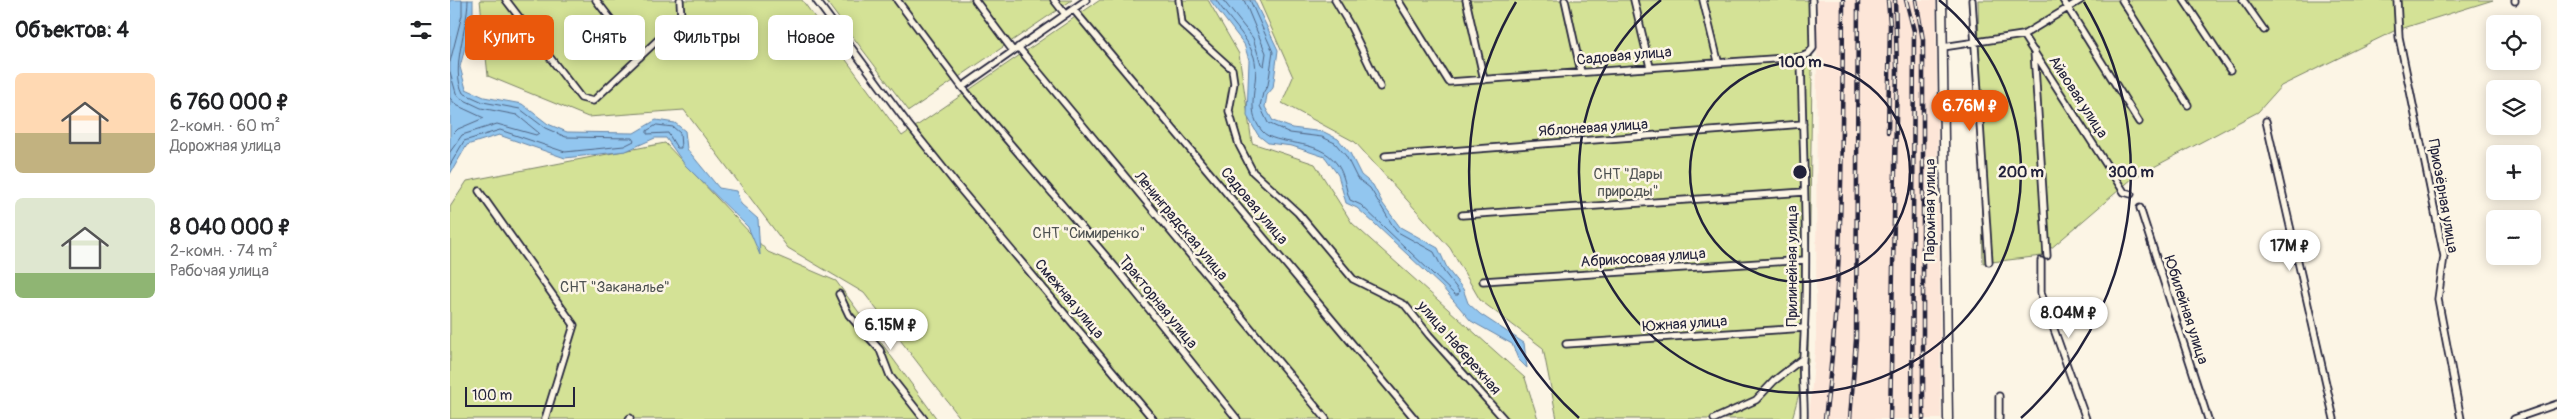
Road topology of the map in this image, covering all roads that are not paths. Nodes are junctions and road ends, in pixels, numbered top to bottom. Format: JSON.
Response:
{"nodes":[{"id":1,"x":506,"y":0,"type":"edge"},
{"id":2,"x":596,"y":0,"type":"edge"},
{"id":3,"x":680,"y":0,"type":"edge"},
{"id":4,"x":816,"y":0,"type":"edge"},
{"id":5,"x":897,"y":0,"type":"edge"},
{"id":6,"x":975,"y":0,"type":"edge"},
{"id":7,"x":1054,"y":0,"type":"edge"},
{"id":8,"x":1086,"y":0,"type":"edge"},
{"id":9,"x":1180,"y":0,"type":"edge"},
{"id":10,"x":1335,"y":0,"type":"edge"},
{"id":11,"x":1398,"y":0,"type":"edge"},
{"id":12,"x":1466,"y":0,"type":"edge"},
{"id":13,"x":1565,"y":0,"type":"edge"},
{"id":14,"x":1634,"y":0,"type":"edge"},
{"id":15,"x":1703,"y":0,"type":"edge"},
{"id":16,"x":1812,"y":0,"type":"edge"},
{"id":17,"x":1942,"y":0,"type":"edge"},
{"id":18,"x":1972,"y":0,"type":"edge"},
{"id":19,"x":2063,"y":0,"type":"edge"},
{"id":20,"x":2081,"y":0,"type":"edge"},
{"id":21,"x":2122,"y":0,"type":"edge"},
{"id":22,"x":2184,"y":0,"type":"edge"},
{"id":23,"x":2243,"y":0,"type":"edge"},
{"id":24,"x":2397,"y":0,"type":"edge"},
{"id":25,"x":2068,"y":8,"type":"junction"},
{"id":26,"x":1073,"y":9,"type":"junction"},
{"id":27,"x":1065,"y":14,"type":"junction"},
{"id":28,"x":608,"y":15,"type":"edge"},
{"id":29,"x":2264,"y":30,"type":"dead end"},
{"id":30,"x":2023,"y":35,"type":"junction"},
{"id":31,"x":1974,"y":42,"type":"junction"},
{"id":32,"x":1943,"y":47,"type":"junction"},
{"id":33,"x":1016,"y":49,"type":"junction"},
{"id":34,"x":2034,"y":51,"type":"junction"},
{"id":35,"x":645,"y":52,"type":"edge"},
{"id":36,"x":1801,"y":57,"type":"junction"},
{"id":37,"x":637,"y":60,"type":"edge"},
{"id":38,"x":1718,"y":61,"type":"junction"},
{"id":39,"x":1650,"y":67,"type":"junction"},
{"id":40,"x":2230,"y":70,"type":"dead end"},
{"id":41,"x":1581,"y":72,"type":"junction"},
{"id":42,"x":1484,"y":80,"type":"junction"},
{"id":43,"x":962,"y":86,"type":"junction"},
{"id":44,"x":1380,"y":87,"type":"dead end"},
{"id":45,"x":2188,"y":105,"type":"dead end"},
{"id":46,"x":2266,"y":121,"type":"dead end"},
{"id":47,"x":2140,"y":122,"type":"dead end"},
{"id":48,"x":1802,"y":124,"type":"junction"},
{"id":49,"x":1385,"y":156,"type":"dead end"},
{"id":50,"x":479,"y":191,"type":"dead end"},
{"id":51,"x":1804,"y":192,"type":"junction"},
{"id":52,"x":2131,"y":194,"type":"dead end"},
{"id":53,"x":2140,"y":208,"type":"dead end"},
{"id":54,"x":1462,"y":215,"type":"dead end"},
{"id":55,"x":2047,"y":256,"type":"dead end"},
{"id":56,"x":1805,"y":260,"type":"junction"},
{"id":57,"x":1989,"y":262,"type":"dead end"},
{"id":58,"x":2041,"y":262,"type":"dead end"},
{"id":59,"x":1482,"y":281,"type":"dead end"},
{"id":60,"x":840,"y":294,"type":"dead end"},
{"id":61,"x":1806,"y":328,"type":"junction"},
{"id":62,"x":1566,"y":344,"type":"dead end"},
{"id":63,"x":1802,"y":359,"type":"junction"},
{"id":64,"x":1999,"y":396,"type":"dead end"},
{"id":65,"x":2557,"y":404,"type":"edge"},
{"id":66,"x":545,"y":419,"type":"edge"},
{"id":67,"x":924,"y":419,"type":"edge"},
{"id":68,"x":1153,"y":419,"type":"edge"},
{"id":69,"x":1237,"y":419,"type":"edge"},
{"id":70,"x":1326,"y":419,"type":"edge"},
{"id":71,"x":1415,"y":419,"type":"edge"},
{"id":72,"x":1504,"y":419,"type":"edge"},
{"id":73,"x":1714,"y":419,"type":"edge"},
{"id":74,"x":1804,"y":419,"type":"edge"},
{"id":75,"x":1948,"y":419,"type":"edge"},
{"id":76,"x":1999,"y":419,"type":"edge"},
{"id":77,"x":2086,"y":419,"type":"edge"},
{"id":78,"x":2208,"y":419,"type":"edge"},
{"id":79,"x":2334,"y":419,"type":"edge"},
{"id":80,"x":2461,"y":419,"type":"edge"},
{"id":81,"x":2514,"y":419,"type":"edge"}],
"edges":[{"from":1,"to":37,"type":"street"},
{"from":2,"to":28,"type":"street"},
{"from":3,"to":35,"type":"street"},
{"from":4,"to":68,"type":"street","name":"Смежная улица"},
{"from":5,"to":43,"type":"street","name":"Тракторная улица"},
{"from":6,"to":33,"type":"street"},
{"from":7,"to":27,"type":"street"},
{"from":8,"to":26,"type":"street"},
{"from":9,"to":72,"type":"street","name":"улица Набережная"},
{"from":10,"to":44,"type":"street"},
{"from":11,"to":42,"type":"street","name":"Садовая улица"},
{"from":12,"to":42,"type":"street"},
{"from":13,"to":41,"type":"street"},
{"from":14,"to":39,"type":"street"},
{"from":15,"to":38,"type":"street"},
{"from":16,"to":36,"type":"street"},
{"from":17,"to":32,"type":"street","name":"Паромная улица"},
{"from":18,"to":31,"type":"street"},
{"from":19,"to":25,"type":"street"},
{"from":20,"to":25,"type":"street"},
{"from":21,"to":45,"type":"street"},
{"from":22,"to":40,"type":"street"},
{"from":23,"to":29,"type":"street"},
{"from":24,"to":80,"type":"street","name":"Приозёрная улица"},
{"from":25,"to":30,"type":"street"},
{"from":25,"to":47,"type":"street"},
{"from":26,"to":27,"type":"street"},
{"from":26,"to":71,"type":"street","name":"Садовая улица"},
{"from":27,"to":33,"type":"street"},
{"from":30,"to":31,"type":"street"},
{"from":30,"to":34,"type":"street","name":"Айвовая улица"},
{"from":31,"to":32,"type":"street"},
{"from":31,"to":57,"type":"street"},
{"from":32,"to":75,"type":"street","name":"Паромная улица"},
{"from":33,"to":43,"type":"street"},
{"from":33,"to":70,"type":"street","name":"Ленинградская улица"},
{"from":34,"to":52,"type":"street","name":"Айвовая улица"},
{"from":34,"to":55,"type":"street"},
{"from":36,"to":38,"type":"street","name":"Садовая улица"},
{"from":36,"to":48,"type":"street","name":"Прилинейная улица"},
{"from":38,"to":39,"type":"street","name":"Садовая улица"},
{"from":39,"to":41,"type":"street","name":"Садовая улица"},
{"from":41,"to":42,"type":"street","name":"Садовая улица"},
{"from":43,"to":69,"type":"street","name":"Тракторная улица"},
{"from":46,"to":79,"type":"street"},
{"from":48,"to":49,"type":"street","name":"Яблоневая улица"},
{"from":48,"to":51,"type":"street","name":"Прилинейная улица"},
{"from":50,"to":66,"type":"street"},
{"from":51,"to":54,"type":"street"},
{"from":51,"to":56,"type":"street","name":"Прилинейная улица"},
{"from":53,"to":78,"type":"street","name":"Юбилейная улица"},
{"from":56,"to":59,"type":"street","name":"Абрикосовая улица"},
{"from":56,"to":61,"type":"street","name":"Прилинейная улица"},
{"from":58,"to":77,"type":"street"},
{"from":60,"to":67,"type":"street"},
{"from":61,"to":62,"type":"street","name":"Южная улица"},
{"from":61,"to":63,"type":"street","name":"Прилинейная улица"},
{"from":63,"to":73,"type":"street"},
{"from":63,"to":74,"type":"street","name":"Прилинейная улица"},
{"from":64,"to":76,"type":"street"},
{"from":65,"to":81,"type":"street"}]}
